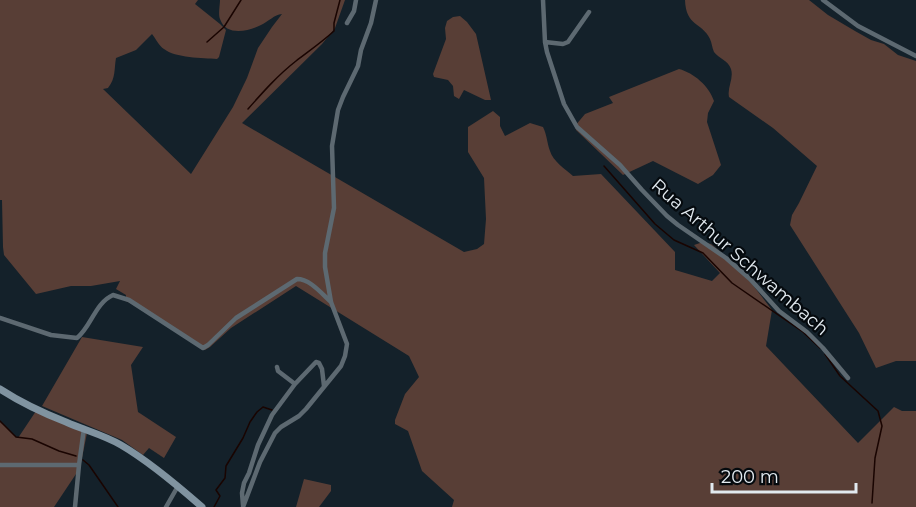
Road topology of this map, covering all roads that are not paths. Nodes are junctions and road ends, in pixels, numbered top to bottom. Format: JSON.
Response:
{"nodes":[{"id":1,"x":356,"y":0,"type":"edge"},
{"id":2,"x":376,"y":0,"type":"edge"},
{"id":3,"x":543,"y":0,"type":"edge"},
{"id":4,"x":823,"y":0,"type":"edge"},
{"id":5,"x":590,"y":12,"type":"dead end"},
{"id":6,"x":347,"y":23,"type":"dead end"},
{"id":7,"x":545,"y":42,"type":"junction"},
{"id":8,"x":916,"y":56,"type":"edge"},
{"id":9,"x":331,"y":302,"type":"junction"},
{"id":10,"x":0,"y":318,"type":"edge"},
{"id":11,"x":277,"y":367,"type":"dead end"},
{"id":12,"x":848,"y":378,"type":"dead end"},
{"id":13,"x":295,"y":384,"type":"junction"},
{"id":14,"x":324,"y":386,"type":"junction"},
{"id":15,"x":0,"y":389,"type":"edge"},
{"id":16,"x":84,"y":428,"type":"junction"},
{"id":17,"x":0,"y":465,"type":"edge"},
{"id":18,"x":79,"y":465,"type":"junction"},
{"id":19,"x":178,"y":486,"type":"junction"},
{"id":20,"x":75,"y":507,"type":"edge"},
{"id":21,"x":166,"y":507,"type":"edge"},
{"id":22,"x":202,"y":507,"type":"edge"},
{"id":23,"x":243,"y":507,"type":"edge"}],
"edges":[{"from":1,"to":6,"type":"street"},
{"from":2,"to":9,"type":"street"},
{"from":3,"to":7,"type":"street","name":"Rua Arthur Schwambach"},
{"from":4,"to":8,"type":"street"},
{"from":5,"to":7,"type":"street"},
{"from":7,"to":12,"type":"street","name":"Rua Arthur Schwambach"},
{"from":9,"to":10,"type":"street"},
{"from":9,"to":14,"type":"street"},
{"from":11,"to":13,"type":"street"},
{"from":13,"to":14,"type":"street"},
{"from":13,"to":23,"type":"street"},
{"from":14,"to":23,"type":"street"},
{"from":15,"to":16,"type":"street"},
{"from":16,"to":18,"type":"street"},
{"from":16,"to":19,"type":"street"},
{"from":17,"to":18,"type":"street"},
{"from":18,"to":20,"type":"street"},
{"from":19,"to":21,"type":"street"},
{"from":19,"to":22,"type":"street"}]}
